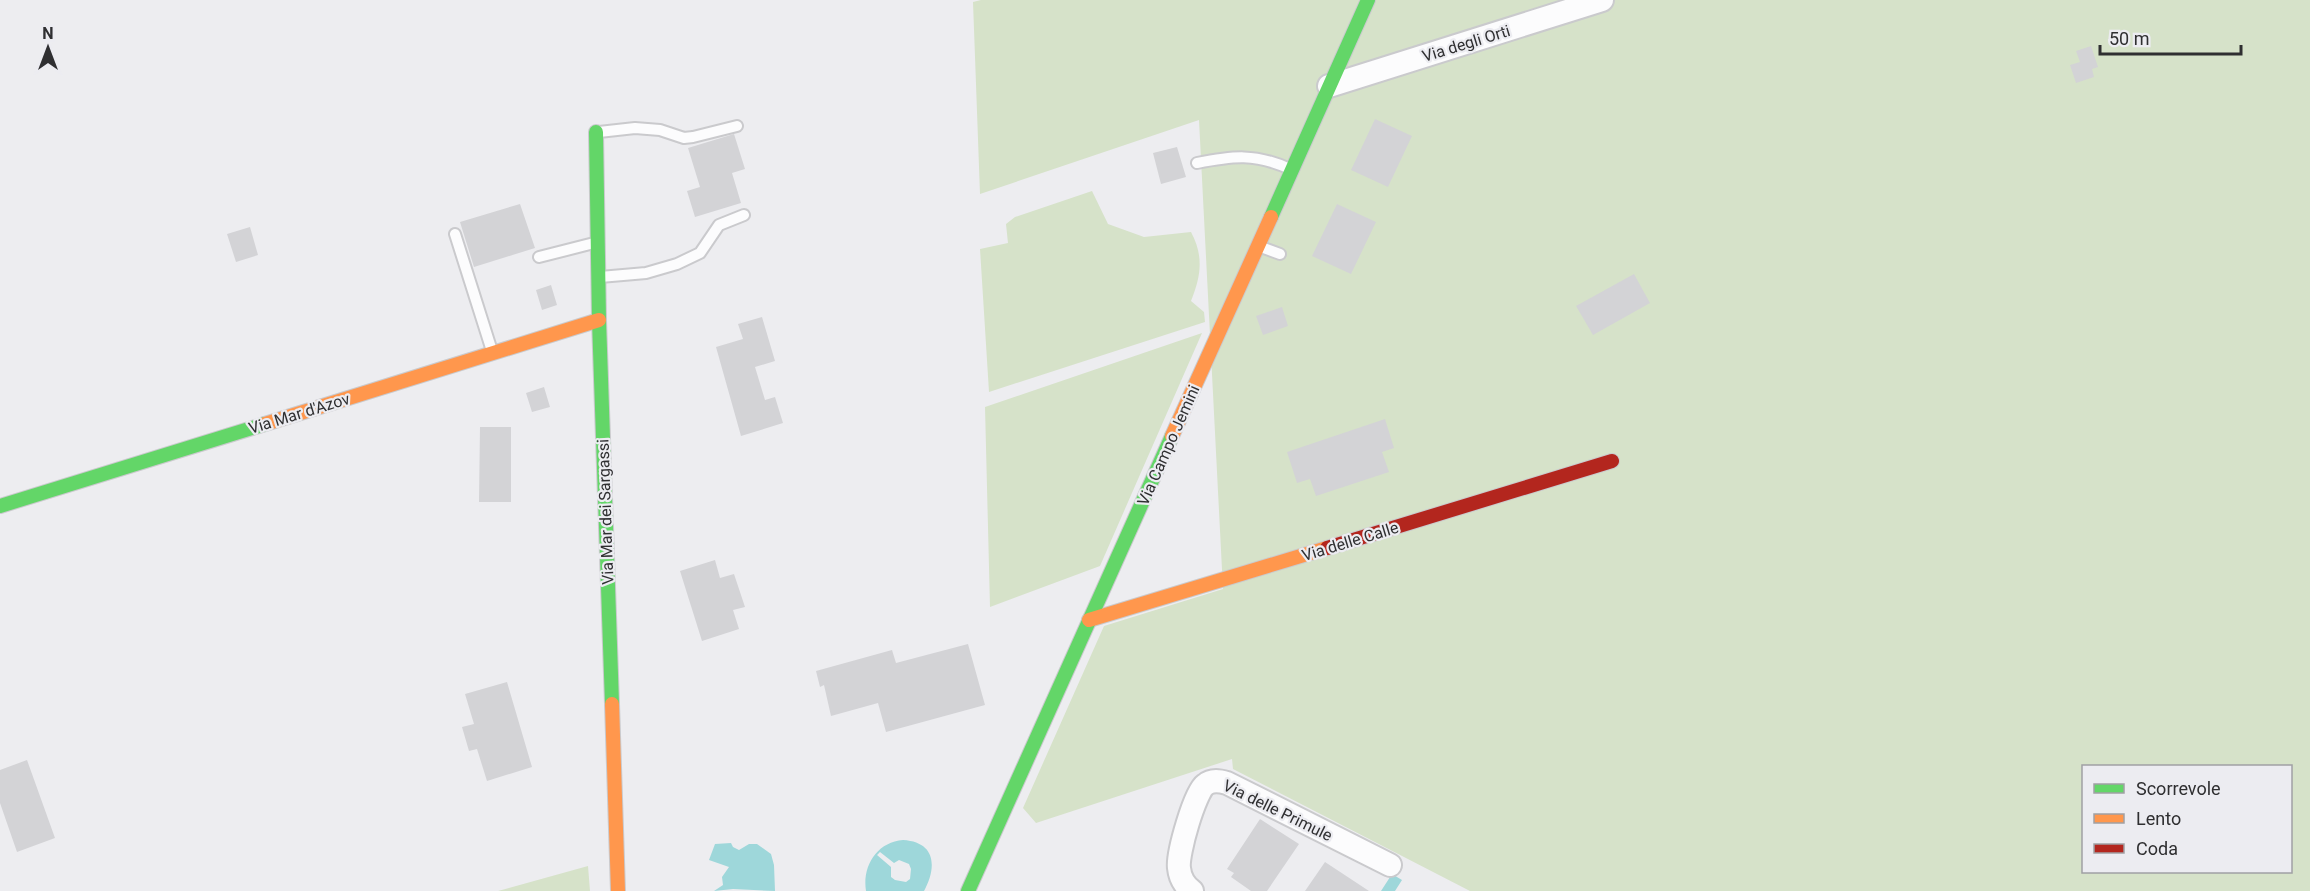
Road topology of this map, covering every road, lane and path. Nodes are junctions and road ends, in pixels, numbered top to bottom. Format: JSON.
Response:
{"nodes":[{"id":1,"x":1368,"y":0,"type":"edge"},
{"id":2,"x":1602,"y":0,"type":"edge"},
{"id":3,"x":1329,"y":86,"type":"junction"},
{"id":4,"x":737,"y":126,"type":"dead end"},
{"id":5,"x":596,"y":132,"type":"joint"},
{"id":6,"x":1197,"y":163,"type":"dead end"},
{"id":7,"x":1291,"y":170,"type":"junction"},
{"id":8,"x":744,"y":215,"type":"dead end"},
{"id":9,"x":455,"y":234,"type":"dead end"},
{"id":10,"x":597,"y":243,"type":"junction"},
{"id":11,"x":1258,"y":245,"type":"junction"},
{"id":12,"x":1280,"y":254,"type":"dead end"},
{"id":13,"x":539,"y":257,"type":"dead end"},
{"id":14,"x":598,"y":277,"type":"junction"},
{"id":15,"x":599,"y":320,"type":"junction"},
{"id":16,"x":492,"y":353,"type":"junction"},
{"id":17,"x":1612,"y":461,"type":"dead end"},
{"id":18,"x":0,"y":506,"type":"edge"},
{"id":19,"x":1089,"y":620,"type":"junction"},
{"id":20,"x":1390,"y":865,"type":"dead end"},
{"id":21,"x":618,"y":891,"type":"edge"},
{"id":22,"x":968,"y":891,"type":"edge"},
{"id":23,"x":1192,"y":891,"type":"edge"}],
"edges":[{"from":1,"to":3,"type":"street","name":"Via Campo Jemini"},
{"from":2,"to":3,"type":"street","name":"Via degli Orti"},
{"from":3,"to":7,"type":"street","name":"Via Campo Jemini"},
{"from":4,"to":5,"type":"lane"},
{"from":5,"to":10,"type":"street","name":"Via Mar dei Sargassi"},
{"from":6,"to":7,"type":"lane"},
{"from":7,"to":11,"type":"street","name":"Via Campo Jemini"},
{"from":8,"to":14,"type":"lane"},
{"from":9,"to":16,"type":"lane"},
{"from":10,"to":13,"type":"lane"},
{"from":10,"to":14,"type":"street","name":"Via Mar dei Sargassi"},
{"from":11,"to":12,"type":"lane"},
{"from":11,"to":19,"type":"street","name":"Via Campo Jemini"},
{"from":14,"to":15,"type":"street","name":"Via Mar dei Sargassi"},
{"from":15,"to":16,"type":"street","name":"Via Mar d'Azov"},
{"from":15,"to":21,"type":"street","name":"Via Mar dei Sargassi"},
{"from":16,"to":18,"type":"street","name":"Via Mar d'Azov"},
{"from":17,"to":19,"type":"street","name":"Via delle Calle"},
{"from":19,"to":22,"type":"street","name":"Via Campo Jemini"},
{"from":20,"to":23,"type":"street","name":"Via delle Primule"}]}
